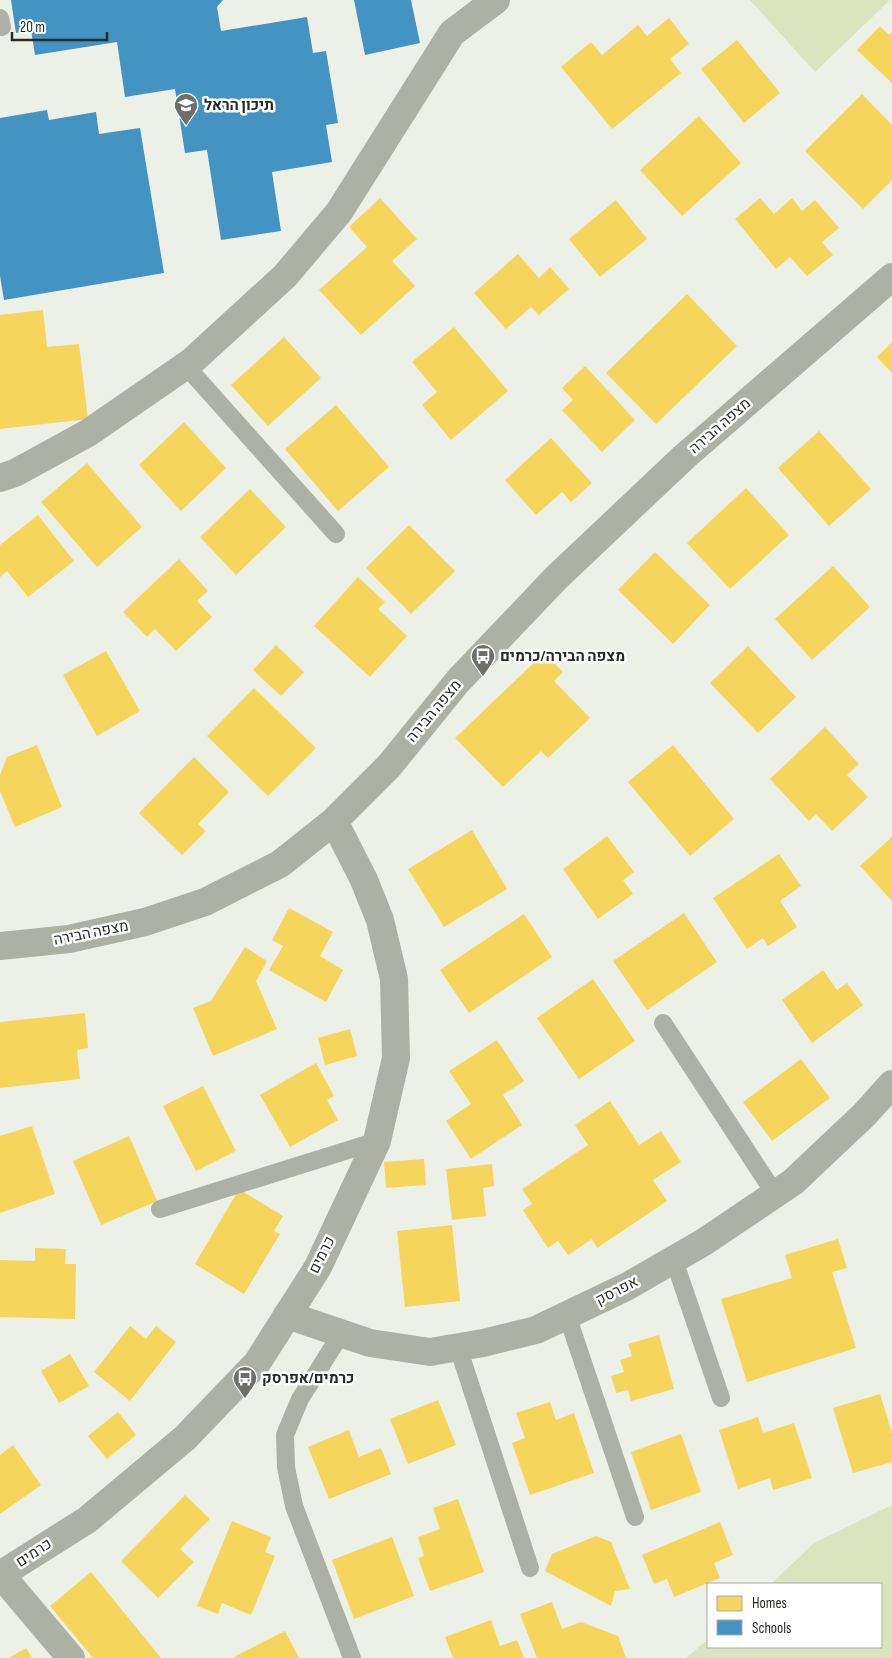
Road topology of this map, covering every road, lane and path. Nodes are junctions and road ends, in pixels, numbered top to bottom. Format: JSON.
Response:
{"nodes":[{"id":1,"x":496,"y":0,"type":"edge"},
{"id":2,"x":892,"y":277,"type":"edge"},
{"id":3,"x":186,"y":366,"type":"junction"},
{"id":4,"x":0,"y":478,"type":"edge"},
{"id":5,"x":336,"y":534,"type":"dead end"},
{"id":6,"x":334,"y":821,"type":"junction"},
{"id":7,"x":0,"y":946,"type":"edge"},
{"id":8,"x":663,"y":1023,"type":"dead end"},
{"id":9,"x":892,"y":1084,"type":"edge"},
{"id":10,"x":377,"y":1141,"type":"junction"},
{"id":11,"x":775,"y":1194,"type":"junction"},
{"id":12,"x":160,"y":1208,"type":"dead end"},
{"id":13,"x":674,"y":1260,"type":"junction"},
{"id":14,"x":287,"y":1315,"type":"junction"},
{"id":15,"x":567,"y":1315,"type":"junction"},
{"id":16,"x":341,"y":1334,"type":"junction"},
{"id":17,"x":458,"y":1347,"type":"junction"},
{"id":18,"x":721,"y":1398,"type":"dead end"},
{"id":19,"x":635,"y":1517,"type":"dead end"},
{"id":20,"x":530,"y":1568,"type":"dead end"},
{"id":21,"x":1,"y":1575,"type":"edge"},
{"id":22,"x":71,"y":1658,"type":"edge"},
{"id":23,"x":352,"y":1658,"type":"edge"}],
"edges":[{"from":1,"to":3,"type":"street"},
{"from":2,"to":6,"type":"street","name":"מצפה הבירה"},
{"from":3,"to":4,"type":"street"},
{"from":3,"to":5,"type":"lane"},
{"from":6,"to":7,"type":"street","name":"מצפה הבירה"},
{"from":6,"to":10,"type":"street","name":"כרמים"},
{"from":8,"to":11,"type":"lane"},
{"from":9,"to":11,"type":"street","name":"אפרסק"},
{"from":10,"to":12,"type":"lane"},
{"from":10,"to":14,"type":"street","name":"כרמים"},
{"from":11,"to":13,"type":"street","name":"אפרסק"},
{"from":13,"to":15,"type":"street","name":"אפרסק"},
{"from":13,"to":18,"type":"lane"},
{"from":14,"to":16,"type":"street","name":"אפרסק"},
{"from":14,"to":21,"type":"street","name":"כרמים"},
{"from":15,"to":17,"type":"street","name":"אפרסק"},
{"from":15,"to":19,"type":"lane"},
{"from":16,"to":17,"type":"street","name":"אפרסק"},
{"from":16,"to":23,"type":"lane"},
{"from":17,"to":20,"type":"lane"},
{"from":21,"to":22,"type":"street"}]}
